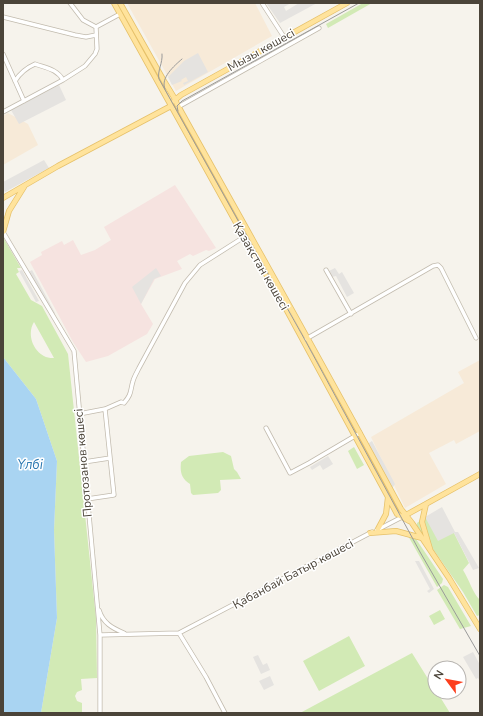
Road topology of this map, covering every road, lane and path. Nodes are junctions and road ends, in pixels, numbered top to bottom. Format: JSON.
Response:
{"nodes":[{"id":1,"x":70,"y":3,"type":"edge"},
{"id":2,"x":114,"y":3,"type":"edge"},
{"id":3,"x":120,"y":3,"type":"edge"},
{"id":4,"x":262,"y":3,"type":"edge"},
{"id":5,"x":335,"y":3,"type":"edge"},
{"id":6,"x":347,"y":3,"type":"edge"},
{"id":7,"x":338,"y":8,"type":"junction"},
{"id":8,"x":120,"y":14,"type":"junction"},
{"id":9,"x":126,"y":14,"type":"junction"},
{"id":10,"x":3,"y":17,"type":"edge"},
{"id":11,"x":96,"y":27,"type":"junction"},
{"id":12,"x":319,"y":28,"type":"dead end"},
{"id":13,"x":96,"y":35,"type":"junction"},
{"id":14,"x":284,"y":38,"type":"junction"},
{"id":15,"x":3,"y":54,"type":"edge"},
{"id":16,"x":147,"y":56,"type":"junction"},
{"id":17,"x":63,"y":80,"type":"junction"},
{"id":18,"x":15,"y":81,"type":"junction"},
{"id":19,"x":166,"y":97,"type":"junction"},
{"id":20,"x":175,"y":99,"type":"junction"},
{"id":21,"x":24,"y":101,"type":"junction"},
{"id":22,"x":171,"y":106,"type":"junction"},
{"id":23,"x":178,"y":107,"type":"junction"},
{"id":24,"x":162,"y":110,"type":"junction"},
{"id":25,"x":3,"y":112,"type":"edge"},
{"id":26,"x":176,"y":115,"type":"junction"},
{"id":27,"x":204,"y":160,"type":"junction"},
{"id":28,"x":25,"y":186,"type":"junction"},
{"id":29,"x":3,"y":198,"type":"edge"},
{"id":30,"x":3,"y":232,"type":"edge"},
{"id":31,"x":250,"y":234,"type":"junction"},
{"id":32,"x":244,"y":237,"type":"junction"},
{"id":33,"x":326,"y":270,"type":"dead end"},
{"id":34,"x":351,"y":314,"type":"junction"},
{"id":35,"x":476,"y":338,"type":"dead end"},
{"id":36,"x":305,"y":340,"type":"junction"},
{"id":37,"x":324,"y":368,"type":"junction"},
{"id":38,"x":319,"y":371,"type":"junction"},
{"id":39,"x":105,"y":409,"type":"junction"},
{"id":40,"x":79,"y":414,"type":"junction"},
{"id":41,"x":266,"y":428,"type":"dead end"},
{"id":42,"x":360,"y":433,"type":"junction"},
{"id":43,"x":355,"y":436,"type":"junction"},
{"id":44,"x":110,"y":458,"type":"junction"},
{"id":45,"x":84,"y":462,"type":"junction"},
{"id":46,"x":480,"y":474,"type":"edge"},
{"id":47,"x":388,"y":497,"type":"junction"},
{"id":48,"x":86,"y":498,"type":"junction"},
{"id":49,"x":428,"y":503,"type":"junction"},
{"id":50,"x":404,"y":516,"type":"junction"},
{"id":51,"x":378,"y":529,"type":"junction"},
{"id":52,"x":370,"y":533,"type":"junction"},
{"id":53,"x":422,"y":538,"type":"junction"},
{"id":54,"x":431,"y":550,"type":"junction"},
{"id":55,"x":97,"y":604,"type":"junction"},
{"id":56,"x":480,"y":629,"type":"edge"},
{"id":57,"x":179,"y":633,"type":"junction"},
{"id":58,"x":127,"y":634,"type":"junction"},
{"id":59,"x":100,"y":635,"type":"junction"},
{"id":60,"x":100,"y":713,"type":"edge"},
{"id":61,"x":225,"y":713,"type":"edge"}],
"edges":[{"from":1,"to":11,"type":"street"},
{"from":2,"to":8,"type":"main road","name":"Қазақстан көшесі"},
{"from":3,"to":9,"type":"main road","name":"Қазақстан көшесі"},
{"from":4,"to":14,"type":"street"},
{"from":5,"to":7,"type":"street"},
{"from":6,"to":7,"type":"main road","name":"Мызы көшесі"},
{"from":7,"to":14,"type":"main road","name":"Мызы көшесі"},
{"from":8,"to":9,"type":"main road"},
{"from":8,"to":11,"type":"street"},
{"from":8,"to":16,"type":"main road","name":"Қазақстан көшесі"},
{"from":9,"to":16,"type":"main road","name":"Қазақстан көшесі"},
{"from":10,"to":13,"type":"street"},
{"from":11,"to":13,"type":"street"},
{"from":12,"to":23,"type":"street"},
{"from":13,"to":17,"type":"street"},
{"from":14,"to":20,"type":"main road","name":"Мызы көшесі"},
{"from":15,"to":18,"type":"street"},
{"from":16,"to":19,"type":"main road","name":"Қазақстан көшесі"},
{"from":16,"to":20,"type":"main road","name":"Қазақстан көшесі"},
{"from":17,"to":18,"type":"street"},
{"from":17,"to":21,"type":"street"},
{"from":18,"to":21,"type":"street"},
{"from":19,"to":22,"type":"main road","name":"Қазақстан көшесі"},
{"from":19,"to":24,"type":"main road"},
{"from":20,"to":22,"type":"main road"},
{"from":20,"to":23,"type":"main road","name":"Қазақстан көшесі"},
{"from":21,"to":25,"type":"street"},
{"from":22,"to":24,"type":"main road"},
{"from":22,"to":26,"type":"main road","name":"Қазақстан көшесі"},
{"from":23,"to":27,"type":"main road","name":"Қазақстан көшесі"},
{"from":24,"to":26,"type":"main road"},
{"from":24,"to":28,"type":"main road"},
{"from":26,"to":27,"type":"main road","name":"Қазақстан көшесі"},
{"from":27,"to":31,"type":"main road","name":"Қазақстан көшесі"},
{"from":27,"to":32,"type":"main road","name":"Қазақстан көшесі"},
{"from":28,"to":29,"type":"main road"},
{"from":28,"to":30,"type":"main road"},
{"from":30,"to":40,"type":"street","name":"Протозанов көшесі"},
{"from":31,"to":32,"type":"main road"},
{"from":31,"to":36,"type":"main road","name":"Қазақстан көшесі"},
{"from":32,"to":36,"type":"main road","name":"Қазақстан көшесі"},
{"from":32,"to":39,"type":"street"},
{"from":33,"to":34,"type":"street"},
{"from":34,"to":35,"type":"street"},
{"from":34,"to":36,"type":"street"},
{"from":36,"to":37,"type":"main road","name":"Қазақстан көшесі"},
{"from":36,"to":38,"type":"main road","name":"Қазақстан көшесі"},
{"from":37,"to":38,"type":"main road"},
{"from":37,"to":42,"type":"main road","name":"Қазақстан көшесі"},
{"from":38,"to":43,"type":"main road","name":"Қазақстан көшесі"},
{"from":39,"to":40,"type":"street"},
{"from":39,"to":44,"type":"street"},
{"from":40,"to":45,"type":"street","name":"Протозанов көшесі"},
{"from":41,"to":43,"type":"street"},
{"from":42,"to":43,"type":"street"},
{"from":42,"to":50,"type":"main road","name":"Қазақстан көшесі"},
{"from":43,"to":47,"type":"main road","name":"Қазақстан көшесі"},
{"from":44,"to":45,"type":"street"},
{"from":44,"to":48,"type":"street"},
{"from":45,"to":48,"type":"street","name":"Протозанов көшесі"},
{"from":46,"to":49,"type":"main road"},
{"from":47,"to":50,"type":"main road","name":"Қазақстан көшесі"},
{"from":47,"to":51,"type":"main road"},
{"from":48,"to":55,"type":"street","name":"Протозанов көшесі"},
{"from":49,"to":50,"type":"main road"},
{"from":49,"to":54,"type":"main road"},
{"from":50,"to":51,"type":"street","name":"Қабанбай Батыр көшесі"},
{"from":50,"to":53,"type":"main road","name":"Қазақстан көшесі"},
{"from":51,"to":52,"type":"street","name":"Қабанбай Батыр көшесі"},
{"from":52,"to":53,"type":"main road"},
{"from":52,"to":57,"type":"street","name":"Қабанбай Батыр көшесі"},
{"from":53,"to":54,"type":"main road","name":"Қазақстан көшесі"},
{"from":54,"to":56,"type":"main road","name":"Қазақстан көшесі"},
{"from":55,"to":58,"type":"street"},
{"from":55,"to":59,"type":"street","name":"Протозанов көшесі"},
{"from":57,"to":58,"type":"street"},
{"from":57,"to":61,"type":"street"},
{"from":58,"to":59,"type":"street"},
{"from":59,"to":60,"type":"street","name":"Протозанов көшесі"}]}
